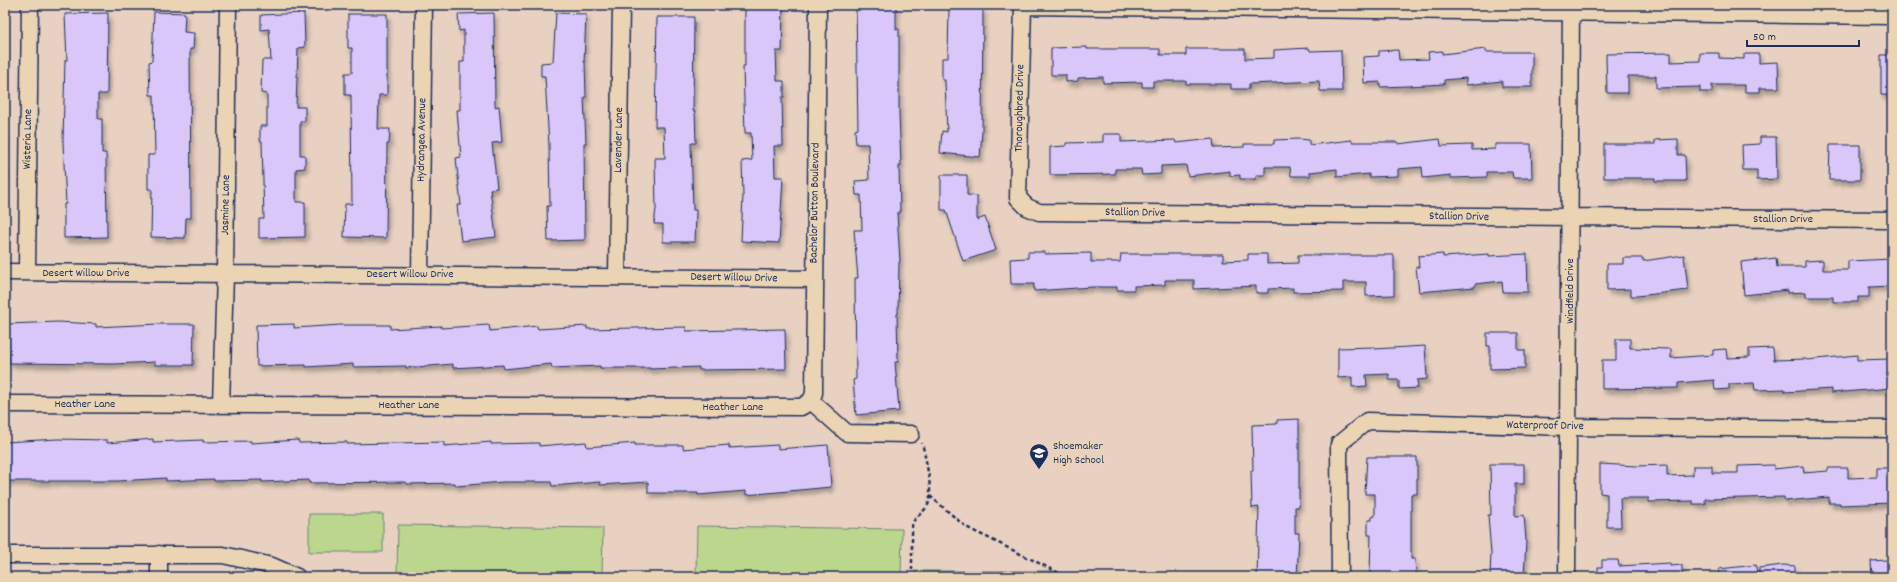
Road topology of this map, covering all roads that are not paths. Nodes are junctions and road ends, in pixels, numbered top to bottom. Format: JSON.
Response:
{"nodes":[{"id":1,"x":30,"y":5,"type":"edge"},
{"id":2,"x":228,"y":5,"type":"edge"},
{"id":3,"x":424,"y":5,"type":"edge"},
{"id":4,"x":621,"y":5,"type":"edge"},
{"id":5,"x":818,"y":5,"type":"edge"},
{"id":6,"x":1022,"y":6,"type":"edge"},
{"id":7,"x":1571,"y":9,"type":"edge"},
{"id":8,"x":1892,"y":16,"type":"edge"},
{"id":9,"x":1027,"y":207,"type":"joint"},
{"id":10,"x":1571,"y":218,"type":"junction"},
{"id":11,"x":1892,"y":220,"type":"edge"},
{"id":12,"x":5,"y":272,"type":"edge"},
{"id":13,"x":27,"y":272,"type":"junction"},
{"id":14,"x":225,"y":274,"type":"junction"},
{"id":15,"x":420,"y":274,"type":"junction"},
{"id":16,"x":617,"y":276,"type":"junction"},
{"id":17,"x":814,"y":279,"type":"junction"},
{"id":18,"x":811,"y":401,"type":"junction"},
{"id":19,"x":5,"y":404,"type":"edge"},
{"id":20,"x":221,"y":404,"type":"junction"},
{"id":21,"x":1569,"y":427,"type":"junction"},
{"id":22,"x":1892,"y":429,"type":"edge"},
{"id":23,"x":911,"y":434,"type":"road end"},
{"id":24,"x":158,"y":554,"type":"junction"},
{"id":25,"x":5,"y":555,"type":"edge"},
{"id":26,"x":158,"y":577,"type":"edge"},
{"id":27,"x":297,"y":577,"type":"edge"},
{"id":28,"x":1340,"y":577,"type":"edge"},
{"id":29,"x":1567,"y":577,"type":"edge"}],
"edges":[{"from":1,"to":13,"type":"street","name":"Wisteria Lane"},
{"from":2,"to":14,"type":"street","name":"Jasmine Lane"},
{"from":3,"to":15,"type":"street","name":"Hydrangea Avenue"},
{"from":4,"to":16,"type":"street","name":"Lavender Lane"},
{"from":5,"to":17,"type":"street","name":"Bachelor Button Boulevard"},
{"from":6,"to":7,"type":"street"},
{"from":6,"to":9,"type":"street","name":"Thoroughbred Drive"},
{"from":7,"to":8,"type":"street"},
{"from":7,"to":10,"type":"street","name":"Windfield Drive"},
{"from":9,"to":10,"type":"street","name":"Stallion Drive"},
{"from":10,"to":11,"type":"street","name":"Stallion Drive"},
{"from":10,"to":21,"type":"street","name":"Windfield Drive"},
{"from":12,"to":13,"type":"street","name":"Desert Willow Drive"},
{"from":13,"to":14,"type":"street","name":"Desert Willow Drive"},
{"from":14,"to":15,"type":"street","name":"Desert Willow Drive"},
{"from":14,"to":20,"type":"street","name":"Jasmine Lane"},
{"from":15,"to":16,"type":"street","name":"Desert Willow Drive"},
{"from":16,"to":17,"type":"street","name":"Desert Willow Drive"},
{"from":17,"to":18,"type":"street","name":"Bachelor Button Boulevard"},
{"from":18,"to":20,"type":"street","name":"Heather Lane"},
{"from":18,"to":23,"type":"street"},
{"from":19,"to":20,"type":"street","name":"Heather Lane"},
{"from":21,"to":22,"type":"street","name":"Waterproof Drive"},
{"from":21,"to":28,"type":"street","name":"Waterproof Drive"},
{"from":21,"to":29,"type":"street","name":"Windfield Drive"},
{"from":24,"to":25,"type":"street"},
{"from":24,"to":26,"type":"street"},
{"from":24,"to":27,"type":"street"}]}
